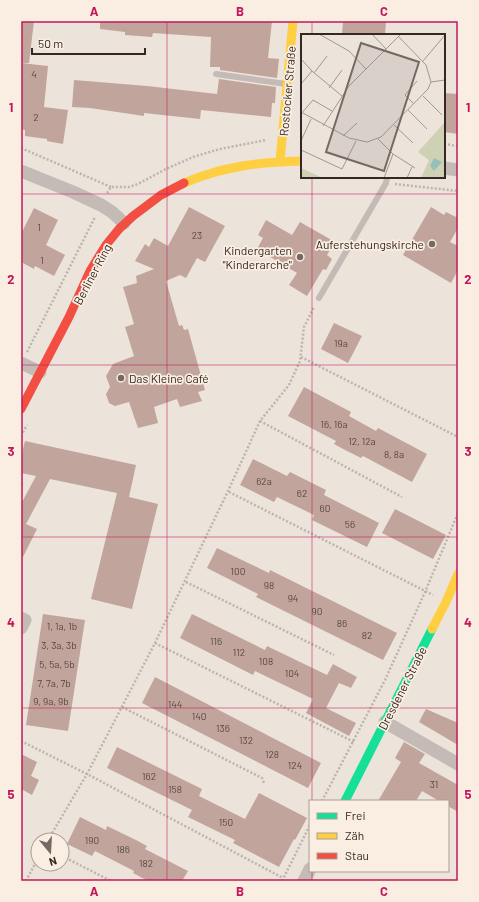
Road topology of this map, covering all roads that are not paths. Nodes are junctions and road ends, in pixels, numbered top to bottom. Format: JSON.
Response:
{"nodes":[{"id":1,"x":293,"y":21,"type":"edge"},
{"id":2,"x":216,"y":74,"type":"dead end"},
{"id":3,"x":287,"y":84,"type":"junction"},
{"id":4,"x":301,"y":160,"type":"edge"},
{"id":5,"x":280,"y":161,"type":"junction"},
{"id":6,"x":445,"y":168,"type":"edge"},
{"id":7,"x":458,"y":170,"type":"edge"},
{"id":8,"x":21,"y":171,"type":"edge"},
{"id":9,"x":386,"y":180,"type":"edge"},
{"id":10,"x":124,"y":223,"type":"junction"},
{"id":11,"x":318,"y":298,"type":"road end"},
{"id":12,"x":21,"y":363,"type":"edge"},
{"id":13,"x":40,"y":372,"type":"junction"},
{"id":14,"x":21,"y":409,"type":"edge"},
{"id":15,"x":458,"y":574,"type":"edge"},
{"id":16,"x":21,"y":618,"type":"edge"},
{"id":17,"x":21,"y":628,"type":"edge"},
{"id":18,"x":385,"y":722,"type":"junction"},
{"id":19,"x":458,"y":764,"type":"edge"},
{"id":20,"x":346,"y":800,"type":"edge"},
{"id":21,"x":309,"y":871,"type":"edge"},
{"id":22,"x":304,"y":881,"type":"edge"}],
"edges":[{"from":1,"to":3,"type":"street","name":"Rostocker Straße"},
{"from":2,"to":3,"type":"lane"},
{"from":3,"to":5,"type":"street","name":"Rostocker Straße"},
{"from":4,"to":5,"type":"street","name":"Berliner Ring"},
{"from":5,"to":10,"type":"street","name":"Berliner Ring"},
{"from":6,"to":7,"type":"street"},
{"from":8,"to":10,"type":"street"},
{"from":9,"to":11,"type":"lane"},
{"from":10,"to":13,"type":"street","name":"Berliner Ring"},
{"from":12,"to":13,"type":"street"},
{"from":13,"to":14,"type":"street","name":"Berliner Ring"},
{"from":15,"to":18,"type":"street","name":"Dresdener Straße"},
{"from":16,"to":17,"type":"street"},
{"from":18,"to":19,"type":"street"},
{"from":18,"to":20,"type":"street","name":"Dresdener Straße"},
{"from":21,"to":22,"type":"street"}]}
